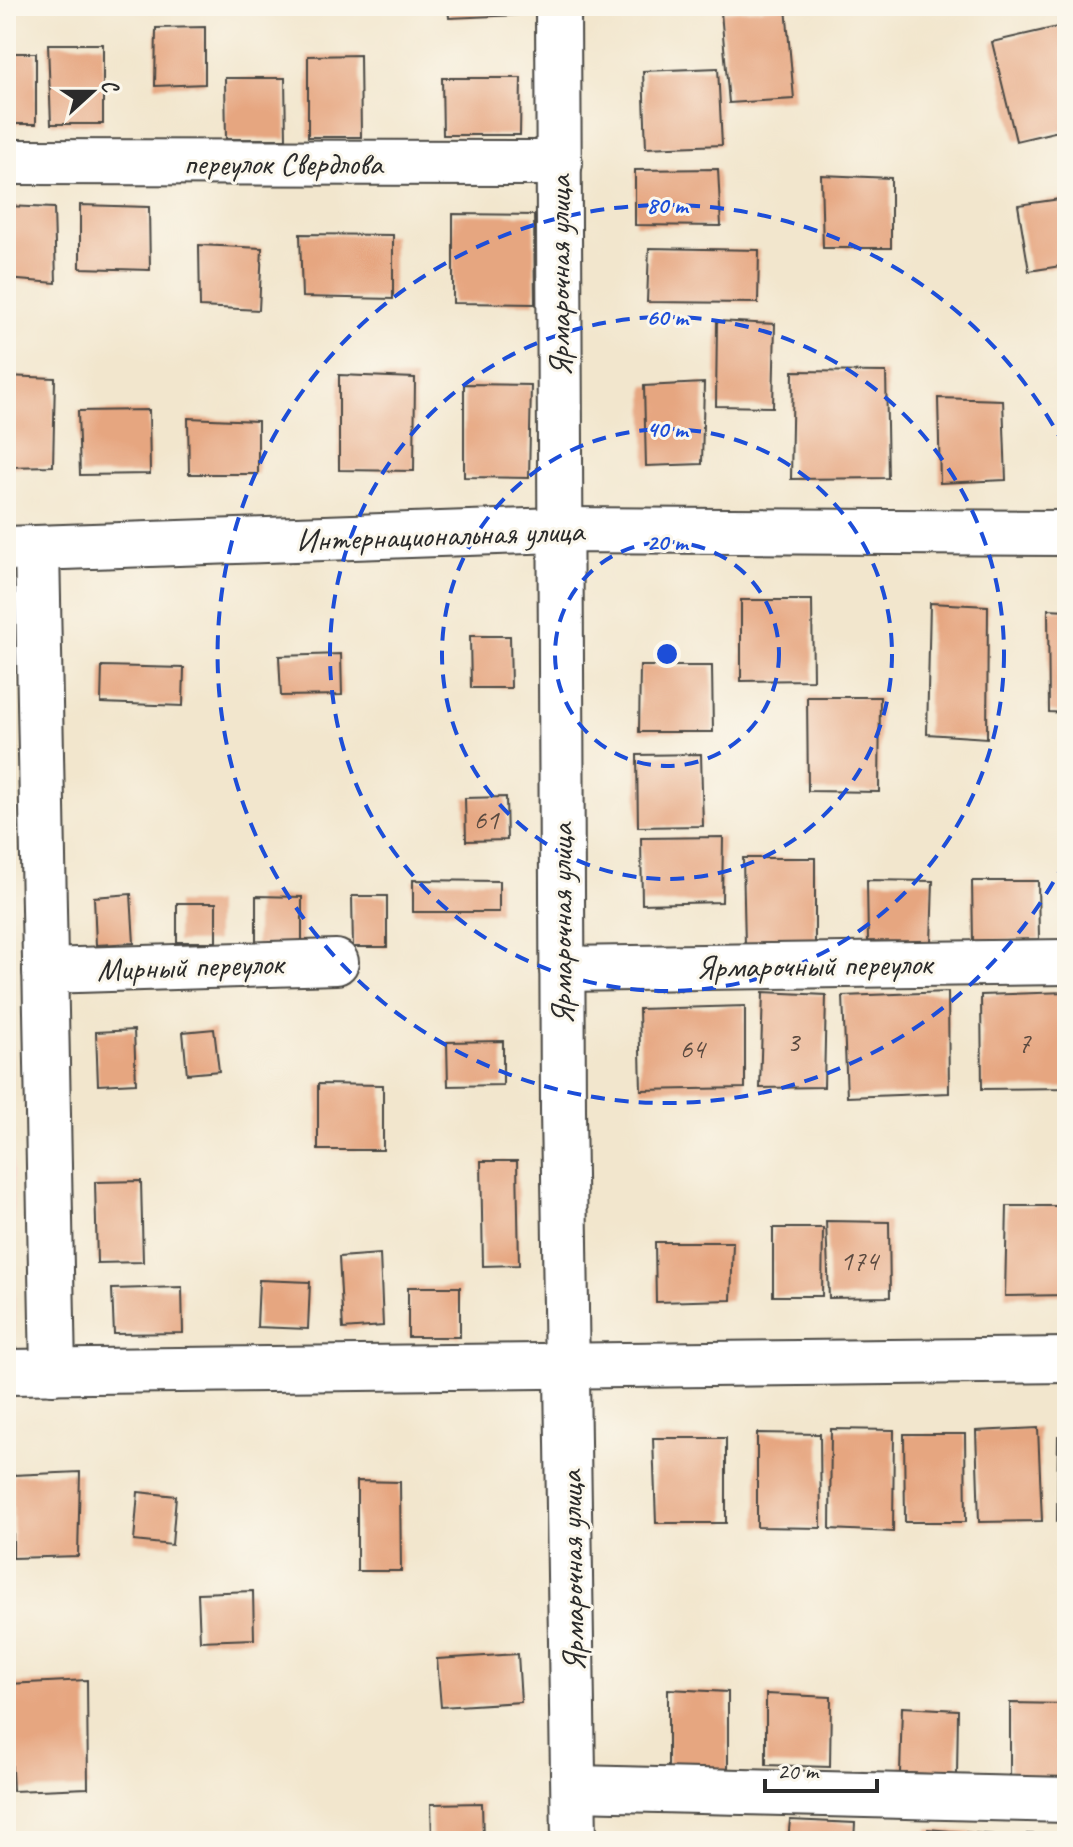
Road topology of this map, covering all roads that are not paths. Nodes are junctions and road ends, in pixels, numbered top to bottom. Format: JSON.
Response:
{"nodes":[{"id":1,"x":558,"y":6,"type":"edge"},
{"id":2,"x":6,"y":162,"type":"edge"},
{"id":3,"x":560,"y":163,"type":"junction"},
{"id":4,"x":558,"y":530,"type":"junction"},
{"id":5,"x":1067,"y":533,"type":"edge"},
{"id":6,"x":22,"y":549,"type":"edge"},
{"id":7,"x":336,"y":962,"type":"dead end"},
{"id":8,"x":1067,"y":962,"type":"edge"},
{"id":9,"x":562,"y":969,"type":"junction"},
{"id":10,"x":45,"y":971,"type":"junction"},
{"id":11,"x":1067,"y":1360,"type":"edge"},
{"id":12,"x":569,"y":1364,"type":"junction"},
{"id":13,"x":6,"y":1372,"type":"edge"},
{"id":14,"x":53,"y":1372,"type":"junction"},
{"id":15,"x":575,"y":1788,"type":"junction"},
{"id":16,"x":1067,"y":1800,"type":"edge"},
{"id":17,"x":574,"y":1841,"type":"edge"}],
"edges":[{"from":1,"to":3,"type":"street","name":"Ярмарочная улица"},
{"from":2,"to":3,"type":"street","name":"переулок Свердлова"},
{"from":3,"to":4,"type":"street","name":"Ярмарочная улица"},
{"from":4,"to":5,"type":"street","name":"Интернациональная улица"},
{"from":4,"to":6,"type":"street","name":"Интернациональная улица"},
{"from":4,"to":9,"type":"street","name":"Ярмарочная улица"},
{"from":6,"to":10,"type":"street"},
{"from":7,"to":10,"type":"street","name":"Мирный переулок"},
{"from":8,"to":9,"type":"street","name":"Ярмарочный переулок"},
{"from":9,"to":12,"type":"street","name":"Ярмарочная улица"},
{"from":10,"to":14,"type":"street"},
{"from":11,"to":12,"type":"street"},
{"from":12,"to":14,"type":"street"},
{"from":12,"to":15,"type":"street","name":"Ярмарочная улица"},
{"from":13,"to":14,"type":"street"},
{"from":15,"to":16,"type":"street"},
{"from":15,"to":17,"type":"street","name":"Ярмарочная улица"}]}
